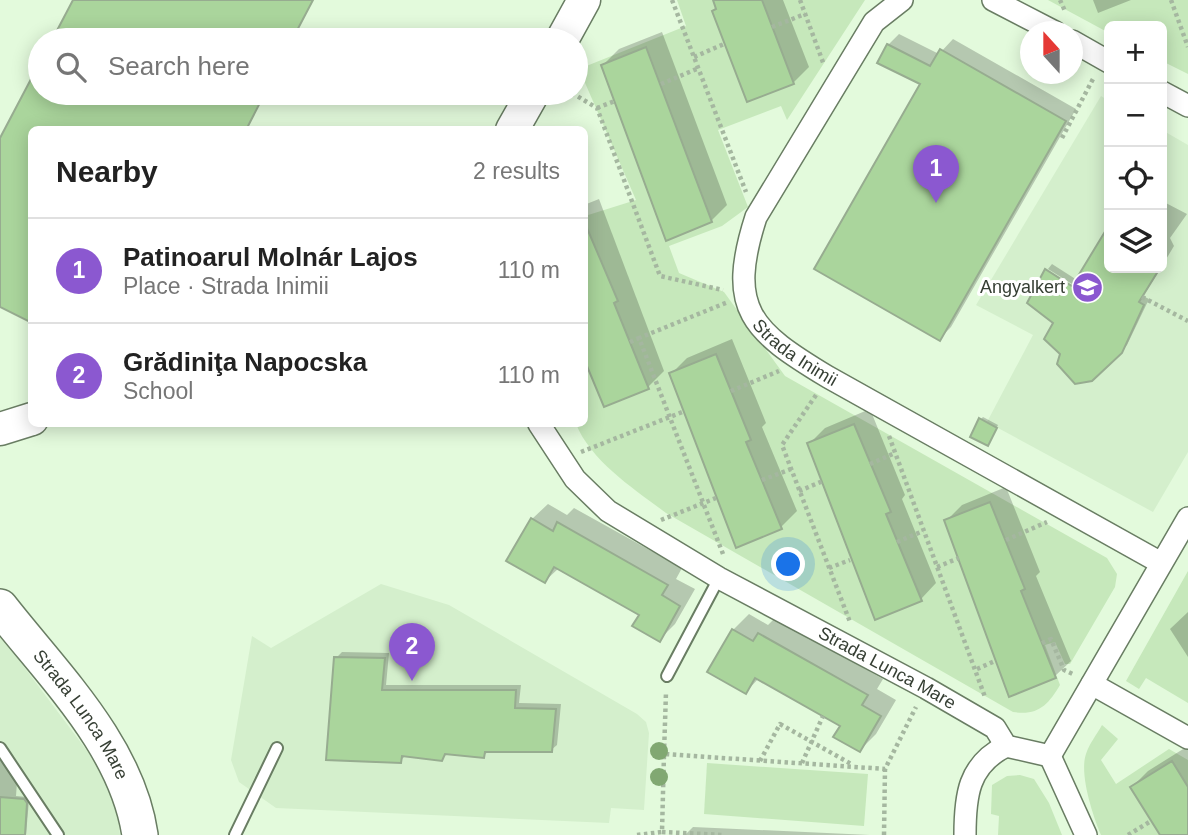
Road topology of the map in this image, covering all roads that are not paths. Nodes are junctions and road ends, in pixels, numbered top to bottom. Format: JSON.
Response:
{"nodes":[{"id":1,"x":584,"y":0,"type":"edge"},
{"id":2,"x":902,"y":0,"type":"edge"},
{"id":3,"x":993,"y":0,"type":"edge"},
{"id":4,"x":1034,"y":21,"type":"edge"},
{"id":5,"x":569,"y":28,"type":"edge"},
{"id":6,"x":1083,"y":47,"type":"edge"},
{"id":7,"x":1104,"y":59,"type":"edge"},
{"id":8,"x":1167,"y":95,"type":"edge"},
{"id":9,"x":526,"y":105,"type":"edge"},
{"id":10,"x":1188,"y":106,"type":"edge"},
{"id":11,"x":514,"y":126,"type":"edge"},
{"id":12,"x":541,"y":427,"type":"edge"},
{"id":13,"x":1187,"y":524,"type":"edge"},
{"id":14,"x":1161,"y":563,"type":"junction"},
{"id":15,"x":728,"y":583,"type":"junction"},
{"id":16,"x":0,"y":607,"type":"edge"},
{"id":17,"x":667,"y":676,"type":"road end"},
{"id":18,"x":1092,"y":684,"type":"junction"},
{"id":19,"x":1000,"y":737,"type":"junction"},
{"id":20,"x":1188,"y":738,"type":"edge"},
{"id":21,"x":0,"y":748,"type":"edge"},
{"id":22,"x":277,"y":748,"type":"dead end"},
{"id":23,"x":1050,"y":756,"type":"junction"},
{"id":24,"x":58,"y":835,"type":"edge"},
{"id":25,"x":140,"y":835,"type":"edge"},
{"id":26,"x":235,"y":835,"type":"edge"},
{"id":27,"x":965,"y":835,"type":"edge"},
{"id":28,"x":1086,"y":835,"type":"edge"}],
"edges":[{"from":1,"to":5,"type":"main road"},
{"from":2,"to":14,"type":"street","name":"Strada Inimii"},
{"from":3,"to":4,"type":"street"},
{"from":6,"to":7,"type":"street"},
{"from":8,"to":10,"type":"street"},
{"from":9,"to":11,"type":"main road"},
{"from":12,"to":15,"type":"street","name":"Strada Lunca Mare"},
{"from":13,"to":14,"type":"street"},
{"from":14,"to":18,"type":"street"},
{"from":15,"to":17,"type":"lane"},
{"from":15,"to":19,"type":"street","name":"Strada Lunca Mare"},
{"from":16,"to":25,"type":"main road","name":"Strada Lunca Mare"},
{"from":18,"to":20,"type":"street"},
{"from":18,"to":23,"type":"street"},
{"from":19,"to":23,"type":"street","name":"Strada Lunca Mare"},
{"from":19,"to":27,"type":"street"},
{"from":21,"to":24,"type":"lane"},
{"from":22,"to":26,"type":"lane"},
{"from":23,"to":28,"type":"street"}]}
